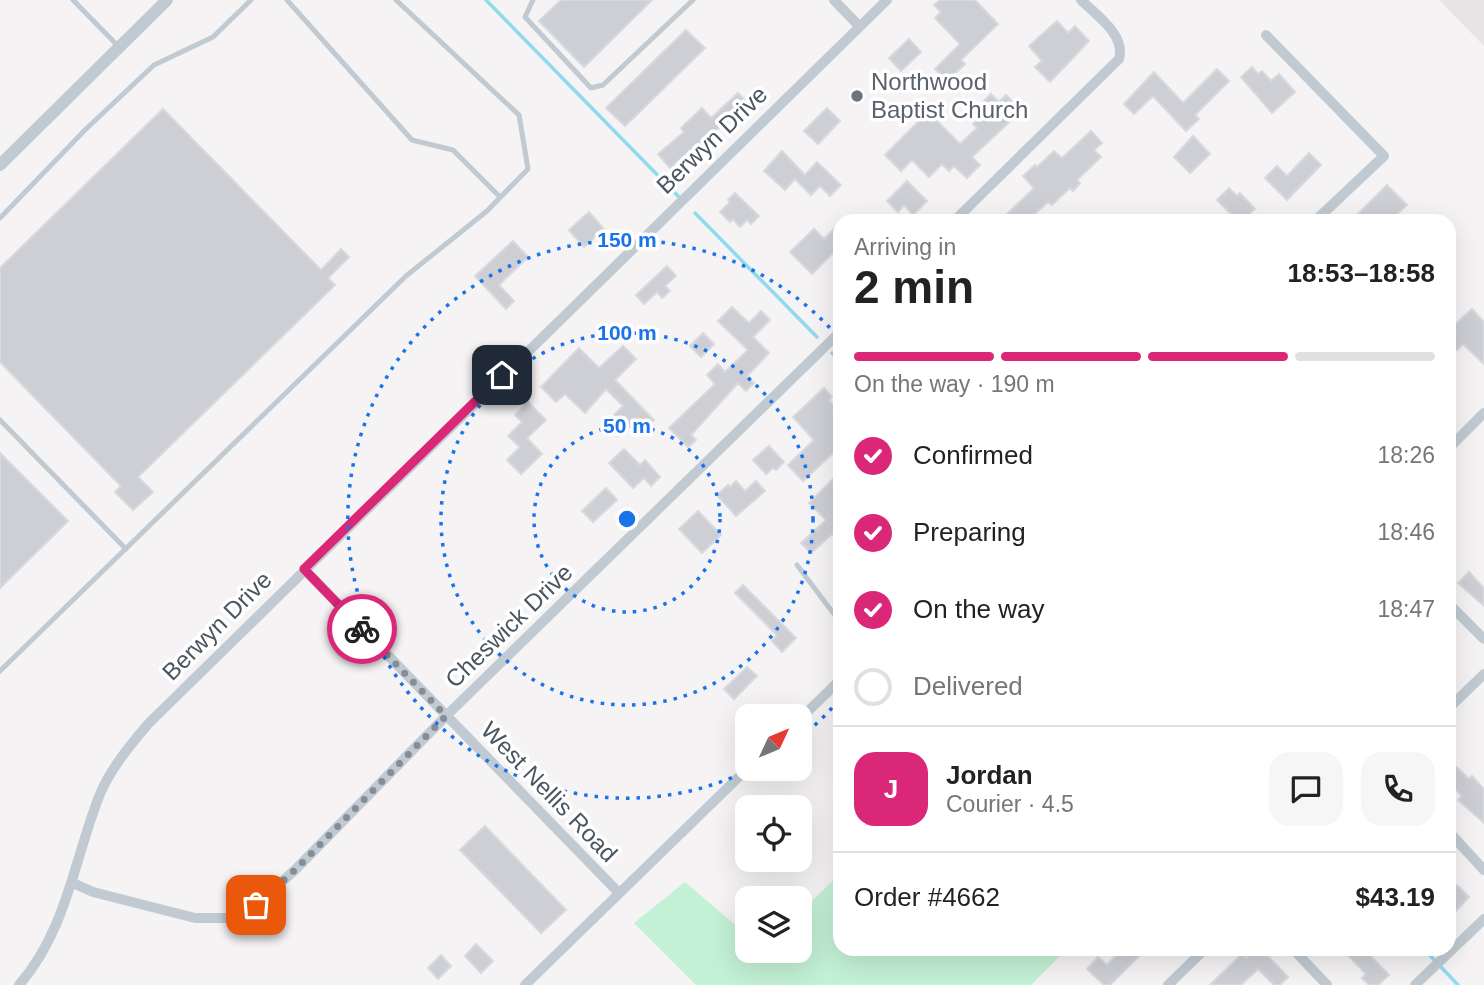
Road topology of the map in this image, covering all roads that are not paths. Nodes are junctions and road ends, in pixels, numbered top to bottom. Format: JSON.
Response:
{"nodes":[{"id":1,"x":73,"y":0,"type":"edge"},
{"id":2,"x":167,"y":0,"type":"edge"},
{"id":3,"x":251,"y":0,"type":"edge"},
{"id":4,"x":396,"y":0,"type":"edge"},
{"id":5,"x":533,"y":0,"type":"edge"},
{"id":6,"x":693,"y":0,"type":"edge"},
{"id":7,"x":834,"y":0,"type":"edge"},
{"id":8,"x":887,"y":0,"type":"edge"},
{"id":9,"x":1081,"y":0,"type":"edge"},
{"id":10,"x":292,"y":2,"type":"edge"},
{"id":11,"x":859,"y":26,"type":"junction"},
{"id":12,"x":1266,"y":35,"type":"dead end"},
{"id":13,"x":119,"y":47,"type":"junction"},
{"id":14,"x":0,"y":165,"type":"edge"},
{"id":15,"x":500,"y":197,"type":"junction"},
{"id":16,"x":961,"y":214,"type":"edge"},
{"id":17,"x":1323,"y":214,"type":"edge"},
{"id":18,"x":0,"y":218,"type":"edge"},
{"id":19,"x":833,"y":339,"type":"edge"},
{"id":20,"x":1484,"y":413,"type":"edge"},
{"id":21,"x":0,"y":420,"type":"edge"},
{"id":22,"x":1456,"y":441,"type":"edge"},
{"id":23,"x":126,"y":549,"type":"junction"},
{"id":24,"x":797,"y":565,"type":"dead end"},
{"id":25,"x":304,"y":569,"type":"junction"},
{"id":26,"x":1456,"y":611,"type":"edge"},
{"id":27,"x":833,"y":613,"type":"edge"},
{"id":28,"x":1484,"y":639,"type":"edge"},
{"id":29,"x":0,"y":671,"type":"edge"},
{"id":30,"x":1484,"y":674,"type":"edge"},
{"id":31,"x":833,"y":687,"type":"edge"},
{"id":32,"x":1456,"y":701,"type":"edge"},
{"id":33,"x":812,"y":707,"type":"edge"},
{"id":34,"x":446,"y":716,"type":"junction"},
{"id":35,"x":735,"y":781,"type":"edge"},
{"id":36,"x":1456,"y":840,"type":"edge"},
{"id":37,"x":1484,"y":870,"type":"edge"},
{"id":38,"x":73,"y":883,"type":"junction"},
{"id":39,"x":619,"y":893,"type":"junction"},
{"id":40,"x":1484,"y":919,"type":"edge"},
{"id":41,"x":1456,"y":946,"type":"edge"},
{"id":42,"x":1198,"y":956,"type":"edge"},
{"id":43,"x":1300,"y":956,"type":"edge"},
{"id":44,"x":1445,"y":956,"type":"edge"},
{"id":45,"x":19,"y":985,"type":"edge"},
{"id":46,"x":525,"y":985,"type":"edge"},
{"id":47,"x":1168,"y":985,"type":"edge"},
{"id":48,"x":1327,"y":985,"type":"edge"},
{"id":49,"x":1415,"y":985,"type":"edge"}],
"edges":[{"from":1,"to":13,"type":"lane"},
{"from":2,"to":13,"type":"street"},
{"from":3,"to":18,"type":"lane"},
{"from":4,"to":15,"type":"lane"},
{"from":5,"to":6,"type":"lane"},
{"from":7,"to":11,"type":"street"},
{"from":8,"to":11,"type":"street","name":"Berwyn Drive"},
{"from":9,"to":16,"type":"street"},
{"from":10,"to":15,"type":"lane"},
{"from":11,"to":25,"type":"street","name":"Berwyn Drive"},
{"from":12,"to":17,"type":"street"},
{"from":13,"to":14,"type":"street"},
{"from":15,"to":23,"type":"lane"},
{"from":19,"to":34,"type":"street","name":"Cheswick Drive"},
{"from":20,"to":22,"type":"street"},
{"from":21,"to":23,"type":"lane"},
{"from":23,"to":29,"type":"lane"},
{"from":24,"to":27,"type":"lane"},
{"from":25,"to":34,"type":"street","name":"West Nellis Road"},
{"from":25,"to":38,"type":"street","name":"Berwyn Drive"},
{"from":26,"to":28,"type":"street"},
{"from":30,"to":32,"type":"street"},
{"from":31,"to":33,"type":"street"},
{"from":34,"to":38,"type":"street","name":"Cheswick Drive"},
{"from":34,"to":39,"type":"street","name":"West Nellis Road"},
{"from":35,"to":39,"type":"street"},
{"from":36,"to":37,"type":"street"},
{"from":38,"to":45,"type":"street","name":"Berwyn Drive"},
{"from":39,"to":46,"type":"street"},
{"from":40,"to":41,"type":"street"},
{"from":42,"to":47,"type":"street"},
{"from":43,"to":48,"type":"street"},
{"from":44,"to":49,"type":"street"}]}
